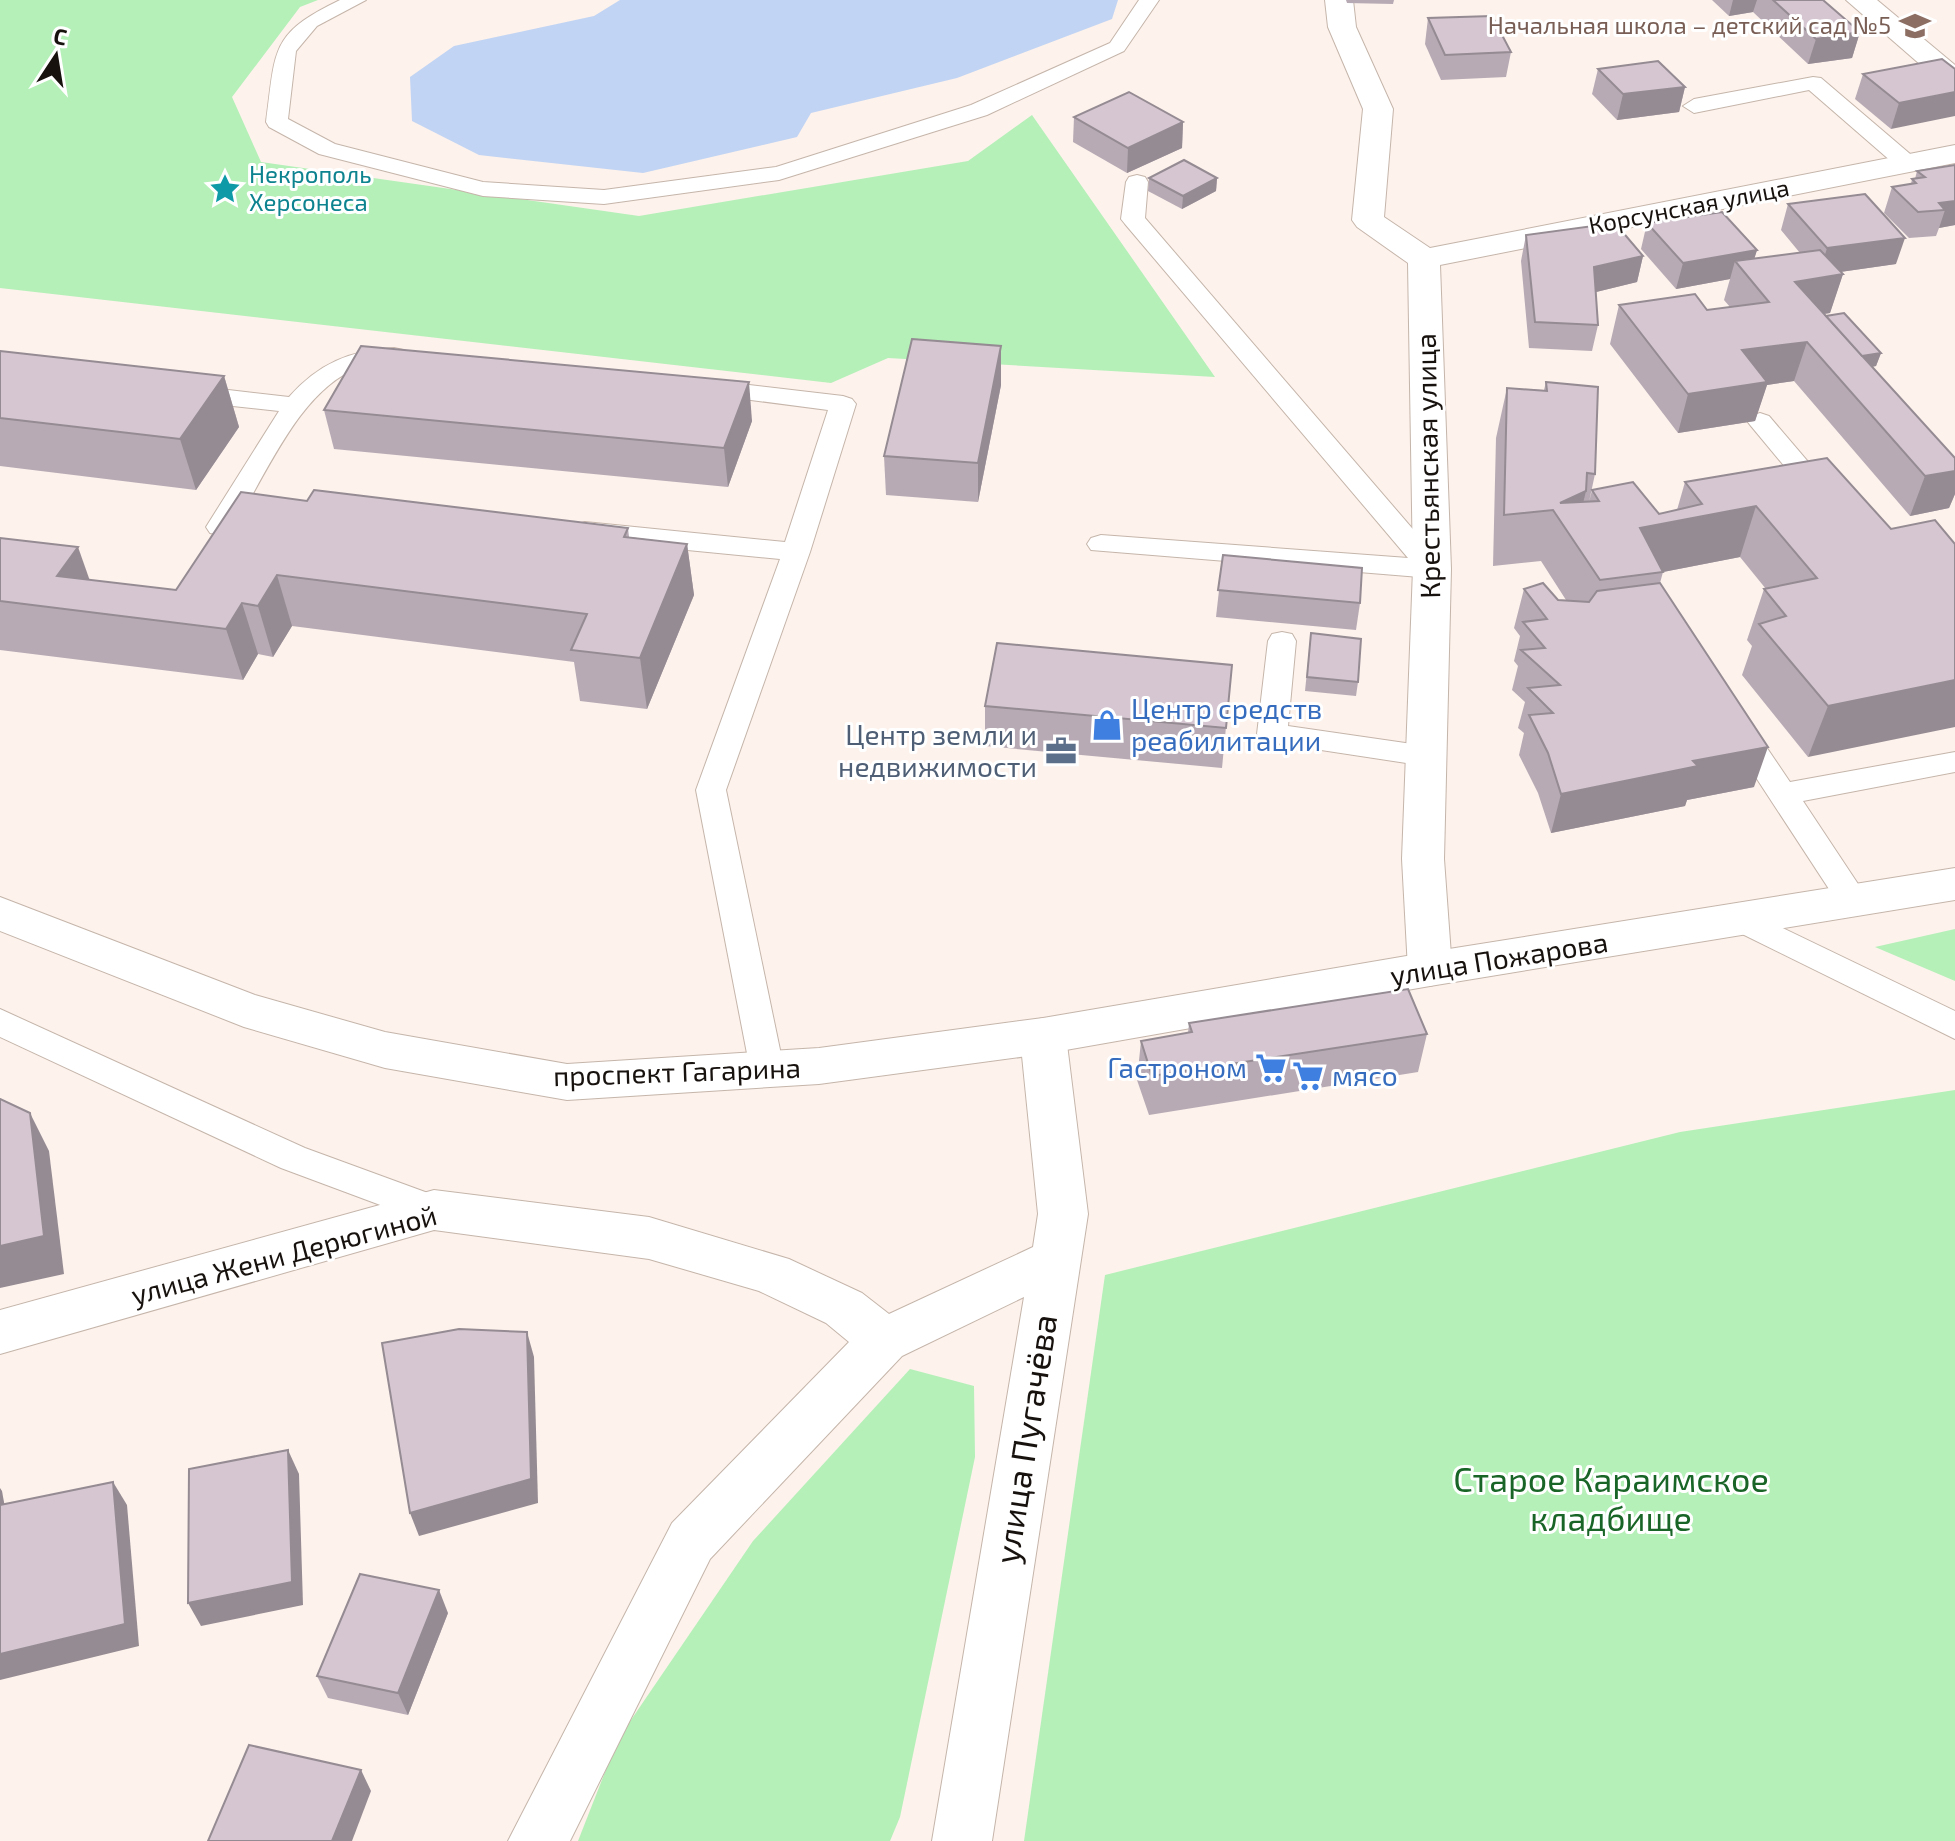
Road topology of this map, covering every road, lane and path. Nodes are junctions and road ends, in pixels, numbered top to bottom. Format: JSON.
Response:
{"nodes":[{"id":1,"x":356,"y":0,"type":"edge"},
{"id":2,"x":1149,"y":0,"type":"edge"},
{"id":3,"x":1339,"y":0,"type":"edge"},
{"id":4,"x":1860,"y":0,"type":"edge"},
{"id":5,"x":1955,"y":80,"type":"edge"},
{"id":6,"x":1694,"y":106,"type":"dead end"},
{"id":7,"x":1955,"y":154,"type":"edge"},
{"id":8,"x":1908,"y":164,"type":"junction"},
{"id":9,"x":1137,"y":182,"type":"dead end"},
{"id":10,"x":1424,"y":259,"type":"junction"},
{"id":11,"x":411,"y":355,"type":"edge"},
{"id":12,"x":689,"y":386,"type":"edge"},
{"id":13,"x":155,"y":390,"type":"edge"},
{"id":14,"x":295,"y":405,"type":"junction"},
{"id":15,"x":1760,"y":421,"type":"edge"},
{"id":16,"x":1845,"y":522,"type":"edge"},
{"id":17,"x":561,"y":528,"type":"edge"},
{"id":18,"x":1101,"y":544,"type":"dead end"},
{"id":19,"x":207,"y":549,"type":"edge"},
{"id":20,"x":796,"y":552,"type":"junction"},
{"id":21,"x":1432,"y":569,"type":"junction"},
{"id":22,"x":1282,"y":641,"type":"dead end"},
{"id":23,"x":1723,"y":705,"type":"edge"},
{"id":24,"x":1426,"y":756,"type":"junction"},
{"id":25,"x":1955,"y":762,"type":"edge"},
{"id":26,"x":1782,"y":794,"type":"junction"},
{"id":27,"x":1955,"y":884,"type":"edge"},
{"id":28,"x":1853,"y":901,"type":"junction"},
{"id":29,"x":0,"y":913,"type":"edge"},
{"id":30,"x":1741,"y":920,"type":"junction"},
{"id":31,"x":1430,"y":969,"type":"junction"},
{"id":32,"x":0,"y":1022,"type":"edge"},
{"id":33,"x":1955,"y":1026,"type":"edge"},
{"id":34,"x":1043,"y":1036,"type":"junction"},
{"id":35,"x":767,"y":1069,"type":"junction"},
{"id":36,"x":434,"y":1210,"type":"junction"},
{"id":37,"x":1056,"y":1259,"type":"junction"},
{"id":38,"x":0,"y":1332,"type":"edge"},
{"id":39,"x":884,"y":1340,"type":"junction"},
{"id":40,"x":538,"y":1841,"type":"edge"},
{"id":41,"x":962,"y":1841,"type":"edge"}],
"edges":[{"from":1,"to":2,"type":"lane"},
{"from":3,"to":10,"type":"street"},
{"from":4,"to":5,"type":"street"},
{"from":6,"to":8,"type":"lane"},
{"from":7,"to":8,"type":"street","name":"Корсунская улица"},
{"from":8,"to":10,"type":"street","name":"Корсунская улица"},
{"from":9,"to":21,"type":"lane"},
{"from":10,"to":21,"type":"street","name":"Крестьянская улица"},
{"from":11,"to":14,"type":"lane"},
{"from":12,"to":20,"type":"lane"},
{"from":13,"to":14,"type":"lane"},
{"from":14,"to":19,"type":"lane"},
{"from":15,"to":16,"type":"lane"},
{"from":17,"to":20,"type":"lane"},
{"from":18,"to":21,"type":"lane"},
{"from":20,"to":35,"type":"lane"},
{"from":21,"to":24,"type":"street","name":"Крестьянская улица"},
{"from":22,"to":24,"type":"lane"},
{"from":23,"to":26,"type":"lane"},
{"from":24,"to":31,"type":"street","name":"Крестьянская улица"},
{"from":25,"to":26,"type":"lane"},
{"from":26,"to":28,"type":"lane"},
{"from":27,"to":28,"type":"street","name":"улица Пожарова"},
{"from":28,"to":30,"type":"street","name":"улица Пожарова"},
{"from":29,"to":35,"type":"street","name":"проспект Гагарина"},
{"from":30,"to":31,"type":"street","name":"улица Пожарова"},
{"from":30,"to":33,"type":"lane"},
{"from":31,"to":34,"type":"street","name":"улица Пожарова"},
{"from":32,"to":36,"type":"lane"},
{"from":34,"to":35,"type":"street","name":"проспект Гагарина"},
{"from":34,"to":37,"type":"street","name":"улица Пугачёва"},
{"from":36,"to":38,"type":"street","name":"улица Жени Дерюгиной"},
{"from":36,"to":39,"type":"street","name":"улица Жени Дерюгиной"},
{"from":37,"to":39,"type":"street"},
{"from":37,"to":41,"type":"street","name":"улица Пугачёва"},
{"from":39,"to":40,"type":"street"}]}
